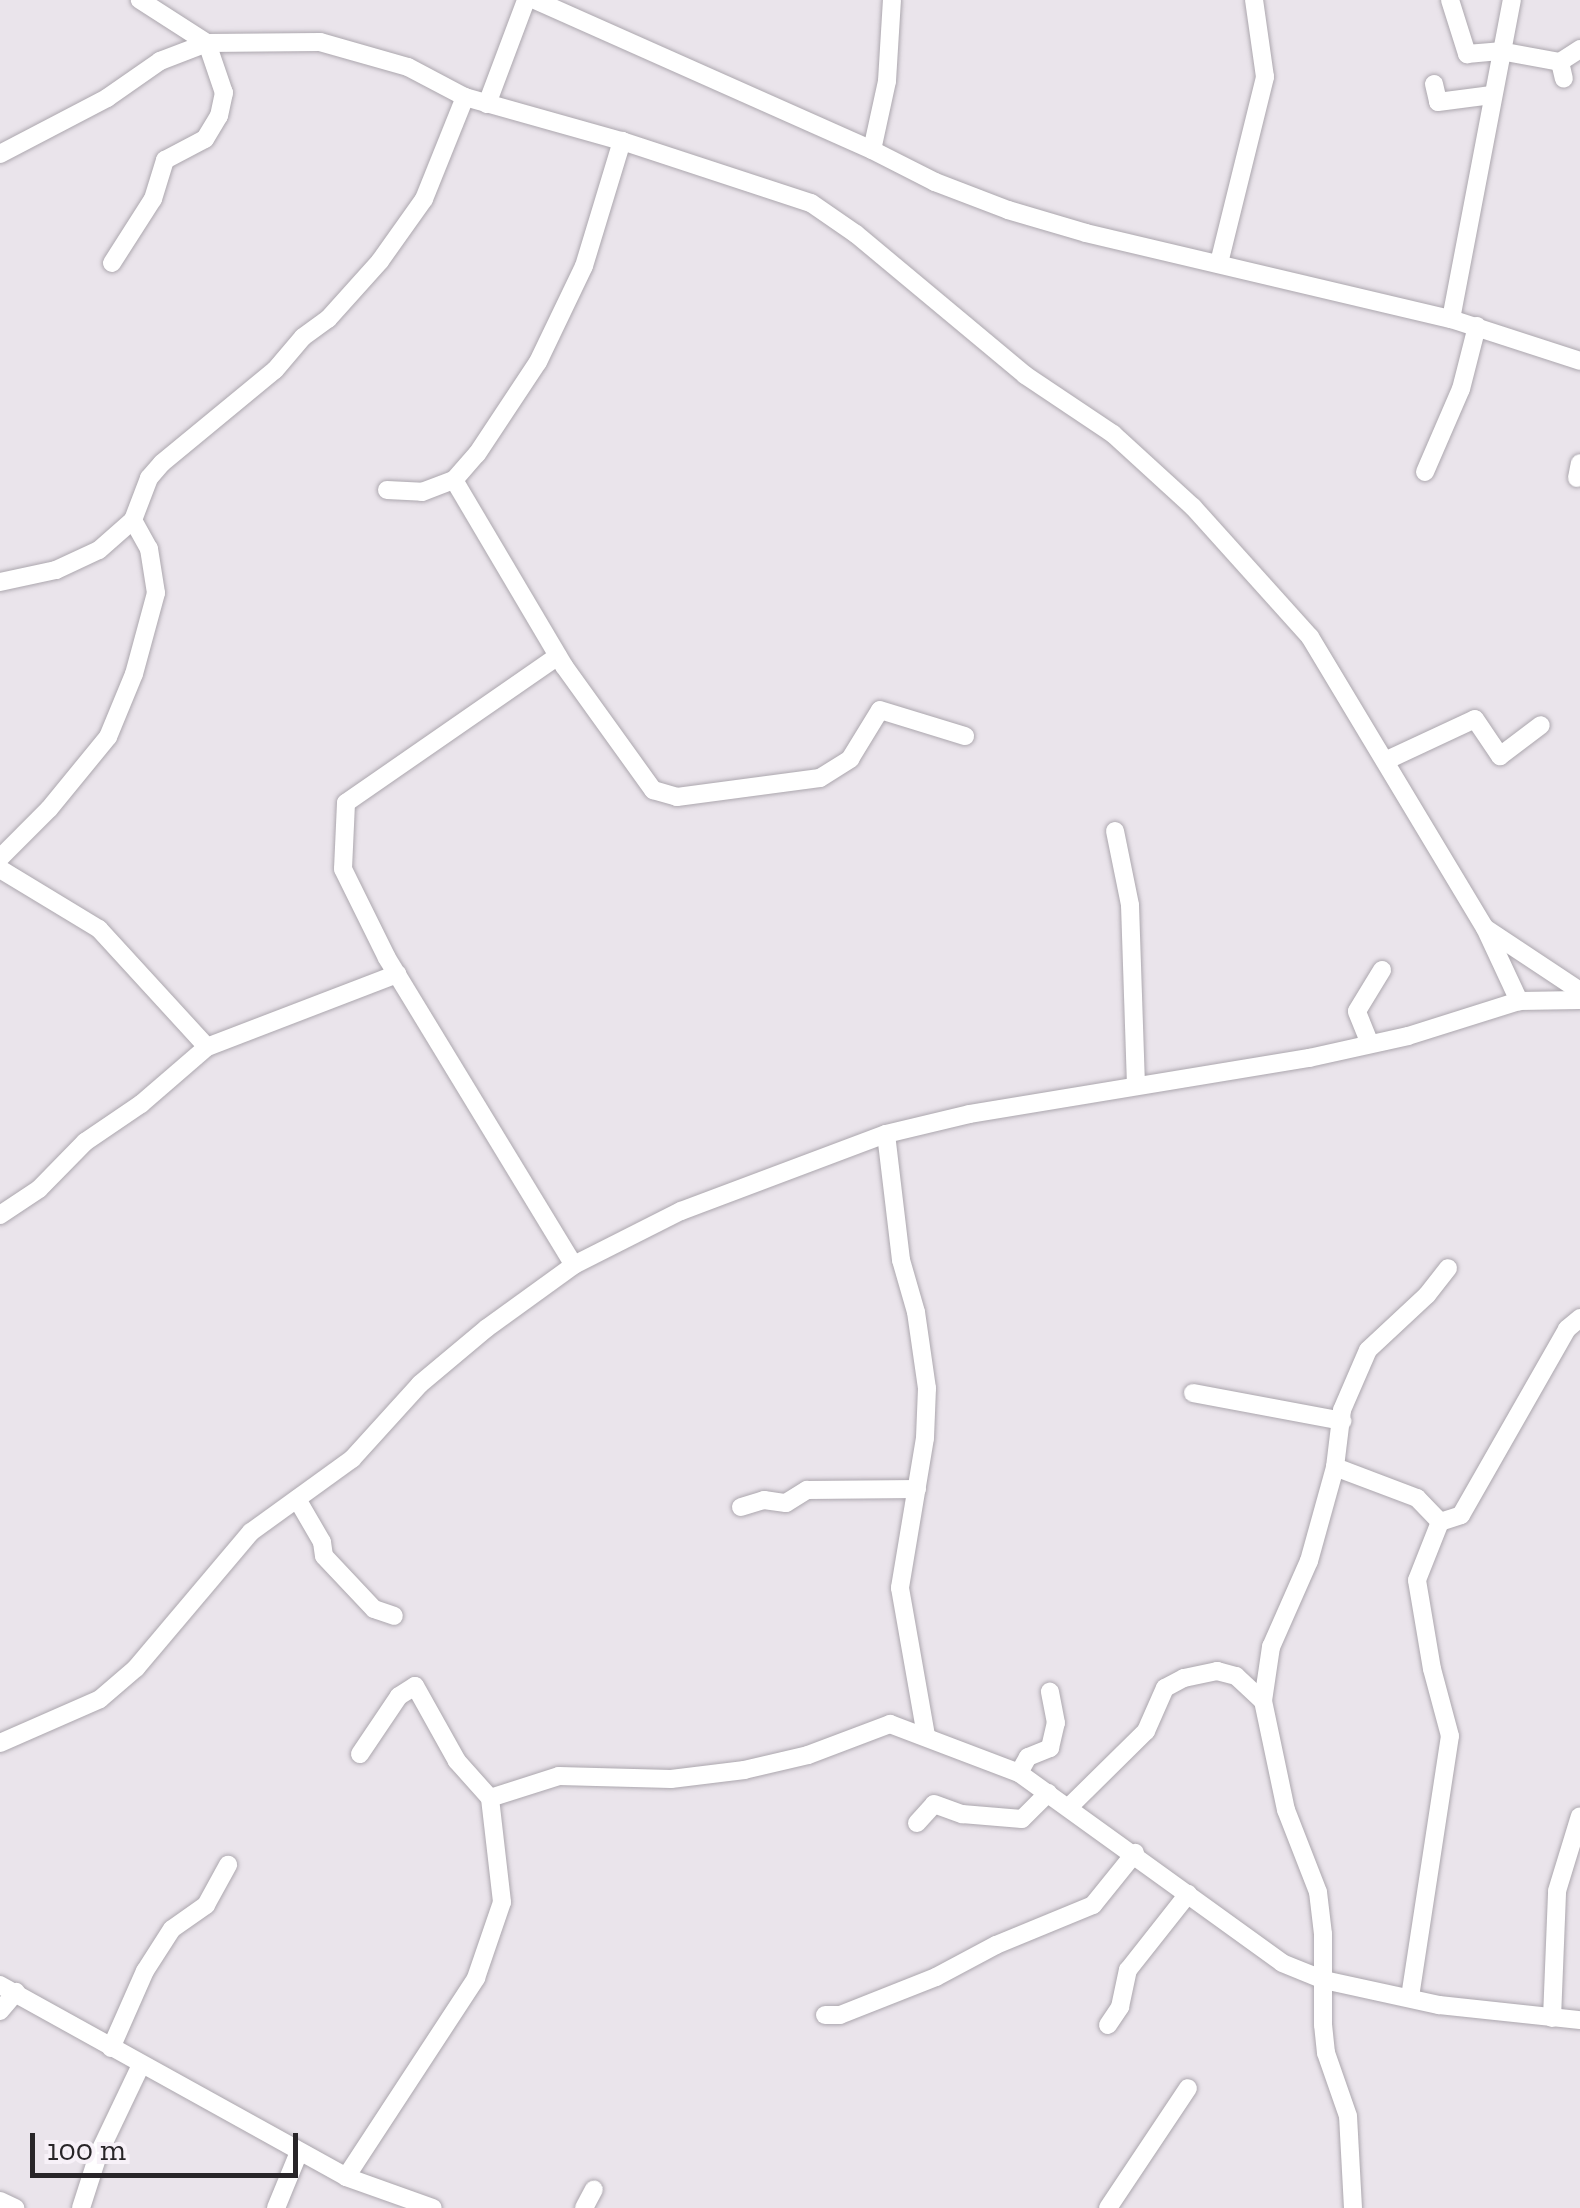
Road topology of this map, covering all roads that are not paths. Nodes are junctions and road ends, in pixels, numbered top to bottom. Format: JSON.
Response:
{"nodes":[{"id":1,"x":140,"y":0,"type":"edge"},
{"id":2,"x":526,"y":0,"type":"edge"},
{"id":3,"x":535,"y":0,"type":"edge"},
{"id":4,"x":892,"y":0,"type":"edge"},
{"id":5,"x":1254,"y":0,"type":"edge"},
{"id":6,"x":1450,"y":0,"type":"edge"},
{"id":7,"x":1512,"y":0,"type":"edge"},
{"id":8,"x":208,"y":43,"type":"junction"},
{"id":9,"x":1580,"y":49,"type":"edge"},
{"id":10,"x":1500,"y":51,"type":"junction"},
{"id":11,"x":1434,"y":84,"type":"dead end"},
{"id":12,"x":1492,"y":95,"type":"junction"},
{"id":13,"x":466,"y":97,"type":"junction"},
{"id":14,"x":487,"y":104,"type":"junction"},
{"id":15,"x":622,"y":142,"type":"junction"},
{"id":16,"x":872,"y":150,"type":"junction"},
{"id":17,"x":0,"y":154,"type":"edge"},
{"id":18,"x":112,"y":263,"type":"dead end"},
{"id":19,"x":1219,"y":263,"type":"junction"},
{"id":20,"x":1451,"y":319,"type":"junction"},
{"id":21,"x":1477,"y":326,"type":"junction"},
{"id":22,"x":1580,"y":361,"type":"edge"},
{"id":23,"x":1426,"y":472,"type":"dead end"},
{"id":24,"x":454,"y":480,"type":"junction"},
{"id":25,"x":387,"y":490,"type":"dead end"},
{"id":26,"x":132,"y":520,"type":"junction"},
{"id":27,"x":0,"y":582,"type":"edge"},
{"id":28,"x":558,"y":656,"type":"junction"},
{"id":29,"x":1541,"y":725,"type":"dead end"},
{"id":30,"x":964,"y":736,"type":"dead end"},
{"id":31,"x":1385,"y":761,"type":"junction"},
{"id":32,"x":1115,"y":831,"type":"dead end"},
{"id":33,"x":0,"y":858,"type":"edge"},
{"id":34,"x":0,"y":869,"type":"edge"},
{"id":35,"x":1485,"y":928,"type":"junction"},
{"id":36,"x":1382,"y":970,"type":"dead end"},
{"id":37,"x":397,"y":974,"type":"junction"},
{"id":38,"x":1580,"y":991,"type":"edge"},
{"id":39,"x":1519,"y":1000,"type":"junction"},
{"id":40,"x":1580,"y":1000,"type":"edge"},
{"id":41,"x":1370,"y":1044,"type":"junction"},
{"id":42,"x":207,"y":1047,"type":"junction"},
{"id":43,"x":1136,"y":1086,"type":"junction"},
{"id":44,"x":886,"y":1134,"type":"junction"},
{"id":45,"x":0,"y":1214,"type":"edge"},
{"id":46,"x":574,"y":1265,"type":"junction"},
{"id":47,"x":1448,"y":1268,"type":"dead end"},
{"id":48,"x":1580,"y":1318,"type":"edge"},
{"id":49,"x":1193,"y":1394,"type":"dead end"},
{"id":50,"x":1342,"y":1421,"type":"junction"},
{"id":51,"x":1336,"y":1467,"type":"junction"},
{"id":52,"x":917,"y":1488,"type":"junction"},
{"id":53,"x":297,"y":1499,"type":"junction"},
{"id":54,"x":742,"y":1507,"type":"dead end"},
{"id":55,"x":1440,"y":1522,"type":"junction"},
{"id":56,"x":394,"y":1616,"type":"dead end"},
{"id":57,"x":1050,"y":1692,"type":"dead end"},
{"id":58,"x":1263,"y":1701,"type":"junction"},
{"id":59,"x":926,"y":1735,"type":"junction"},
{"id":60,"x":0,"y":1743,"type":"edge"},
{"id":61,"x":360,"y":1754,"type":"dead end"},
{"id":62,"x":1019,"y":1772,"type":"junction"},
{"id":63,"x":1048,"y":1793,"type":"junction"},
{"id":64,"x":490,"y":1798,"type":"junction"},
{"id":65,"x":1070,"y":1807,"type":"junction"},
{"id":66,"x":1580,"y":1816,"type":"edge"},
{"id":67,"x":917,"y":1823,"type":"dead end"},
{"id":68,"x":1134,"y":1854,"type":"junction"},
{"id":69,"x":228,"y":1865,"type":"dead end"},
{"id":70,"x":1188,"y":1894,"type":"junction"},
{"id":71,"x":1324,"y":1980,"type":"junction"},
{"id":72,"x":8,"y":1989,"type":"edge"},
{"id":73,"x":1410,"y":1997,"type":"junction"},
{"id":74,"x":0,"y":2011,"type":"edge"},
{"id":75,"x":825,"y":2015,"type":"dead end"},
{"id":76,"x":1552,"y":2018,"type":"junction"},
{"id":77,"x":1580,"y":2020,"type":"edge"},
{"id":78,"x":1108,"y":2025,"type":"dead end"},
{"id":79,"x":111,"y":2048,"type":"junction"},
{"id":80,"x":141,"y":2064,"type":"junction"},
{"id":81,"x":1188,"y":2088,"type":"dead end"},
{"id":82,"x":299,"y":2152,"type":"junction"},
{"id":83,"x":346,"y":2177,"type":"junction"},
{"id":84,"x":594,"y":2190,"type":"dead end"},
{"id":85,"x":0,"y":2200,"type":"edge"},
{"id":86,"x":15,"y":2208,"type":"edge"},
{"id":87,"x":80,"y":2208,"type":"edge"},
{"id":88,"x":276,"y":2208,"type":"edge"},
{"id":89,"x":433,"y":2208,"type":"edge"},
{"id":90,"x":584,"y":2208,"type":"edge"},
{"id":91,"x":1108,"y":2208,"type":"edge"},
{"id":92,"x":1353,"y":2208,"type":"edge"}],
"edges":[{"from":1,"to":8,"type":"street"},
{"from":2,"to":14,"type":"street"},
{"from":3,"to":16,"type":"street"},
{"from":4,"to":16,"type":"street"},
{"from":5,"to":19,"type":"street"},
{"from":6,"to":10,"type":"street"},
{"from":7,"to":10,"type":"street"},
{"from":8,"to":13,"type":"street"},
{"from":8,"to":17,"type":"street"},
{"from":8,"to":18,"type":"street"},
{"from":9,"to":10,"type":"street"},
{"from":10,"to":12,"type":"street"},
{"from":11,"to":12,"type":"street"},
{"from":12,"to":20,"type":"street"},
{"from":13,"to":14,"type":"street"},
{"from":13,"to":26,"type":"street"},
{"from":14,"to":15,"type":"street"},
{"from":15,"to":24,"type":"street"},
{"from":15,"to":31,"type":"street"},
{"from":16,"to":19,"type":"street"},
{"from":19,"to":20,"type":"street"},
{"from":20,"to":21,"type":"street"},
{"from":21,"to":22,"type":"street"},
{"from":21,"to":23,"type":"street"},
{"from":24,"to":25,"type":"street"},
{"from":24,"to":28,"type":"street"},
{"from":26,"to":27,"type":"street"},
{"from":26,"to":33,"type":"street"},
{"from":28,"to":30,"type":"street"},
{"from":28,"to":37,"type":"street"},
{"from":29,"to":31,"type":"street"},
{"from":31,"to":35,"type":"street"},
{"from":32,"to":43,"type":"street"},
{"from":34,"to":42,"type":"street"},
{"from":35,"to":38,"type":"street"},
{"from":35,"to":39,"type":"street"},
{"from":36,"to":41,"type":"street"},
{"from":37,"to":42,"type":"street"},
{"from":37,"to":46,"type":"street"},
{"from":39,"to":40,"type":"street"},
{"from":39,"to":41,"type":"street"},
{"from":41,"to":43,"type":"street"},
{"from":42,"to":45,"type":"street"},
{"from":43,"to":44,"type":"street"},
{"from":44,"to":46,"type":"street"},
{"from":44,"to":52,"type":"street"},
{"from":46,"to":53,"type":"street"},
{"from":47,"to":50,"type":"street"},
{"from":48,"to":55,"type":"street"},
{"from":49,"to":50,"type":"street"},
{"from":50,"to":51,"type":"street"},
{"from":51,"to":55,"type":"street"},
{"from":51,"to":58,"type":"street"},
{"from":52,"to":54,"type":"street"},
{"from":52,"to":59,"type":"street"},
{"from":53,"to":56,"type":"street"},
{"from":53,"to":60,"type":"street"},
{"from":55,"to":73,"type":"street"},
{"from":57,"to":62,"type":"street"},
{"from":58,"to":65,"type":"street"},
{"from":58,"to":71,"type":"street"},
{"from":59,"to":62,"type":"street"},
{"from":59,"to":64,"type":"street"},
{"from":61,"to":64,"type":"street"},
{"from":62,"to":63,"type":"street"},
{"from":63,"to":65,"type":"street"},
{"from":63,"to":67,"type":"street"},
{"from":64,"to":83,"type":"street"},
{"from":65,"to":68,"type":"street"},
{"from":66,"to":76,"type":"street"},
{"from":68,"to":70,"type":"street"},
{"from":68,"to":75,"type":"street"},
{"from":69,"to":79,"type":"street"},
{"from":70,"to":71,"type":"street"},
{"from":70,"to":78,"type":"street"},
{"from":71,"to":73,"type":"street"},
{"from":71,"to":92,"type":"street"},
{"from":72,"to":74,"type":"street"},
{"from":72,"to":79,"type":"street"},
{"from":73,"to":76,"type":"street"},
{"from":76,"to":77,"type":"street"},
{"from":79,"to":80,"type":"street"},
{"from":80,"to":82,"type":"street"},
{"from":80,"to":87,"type":"street"},
{"from":81,"to":91,"type":"street"},
{"from":82,"to":83,"type":"street"},
{"from":82,"to":88,"type":"street"},
{"from":83,"to":89,"type":"street"},
{"from":84,"to":90,"type":"street"},
{"from":85,"to":86,"type":"street"}]}
